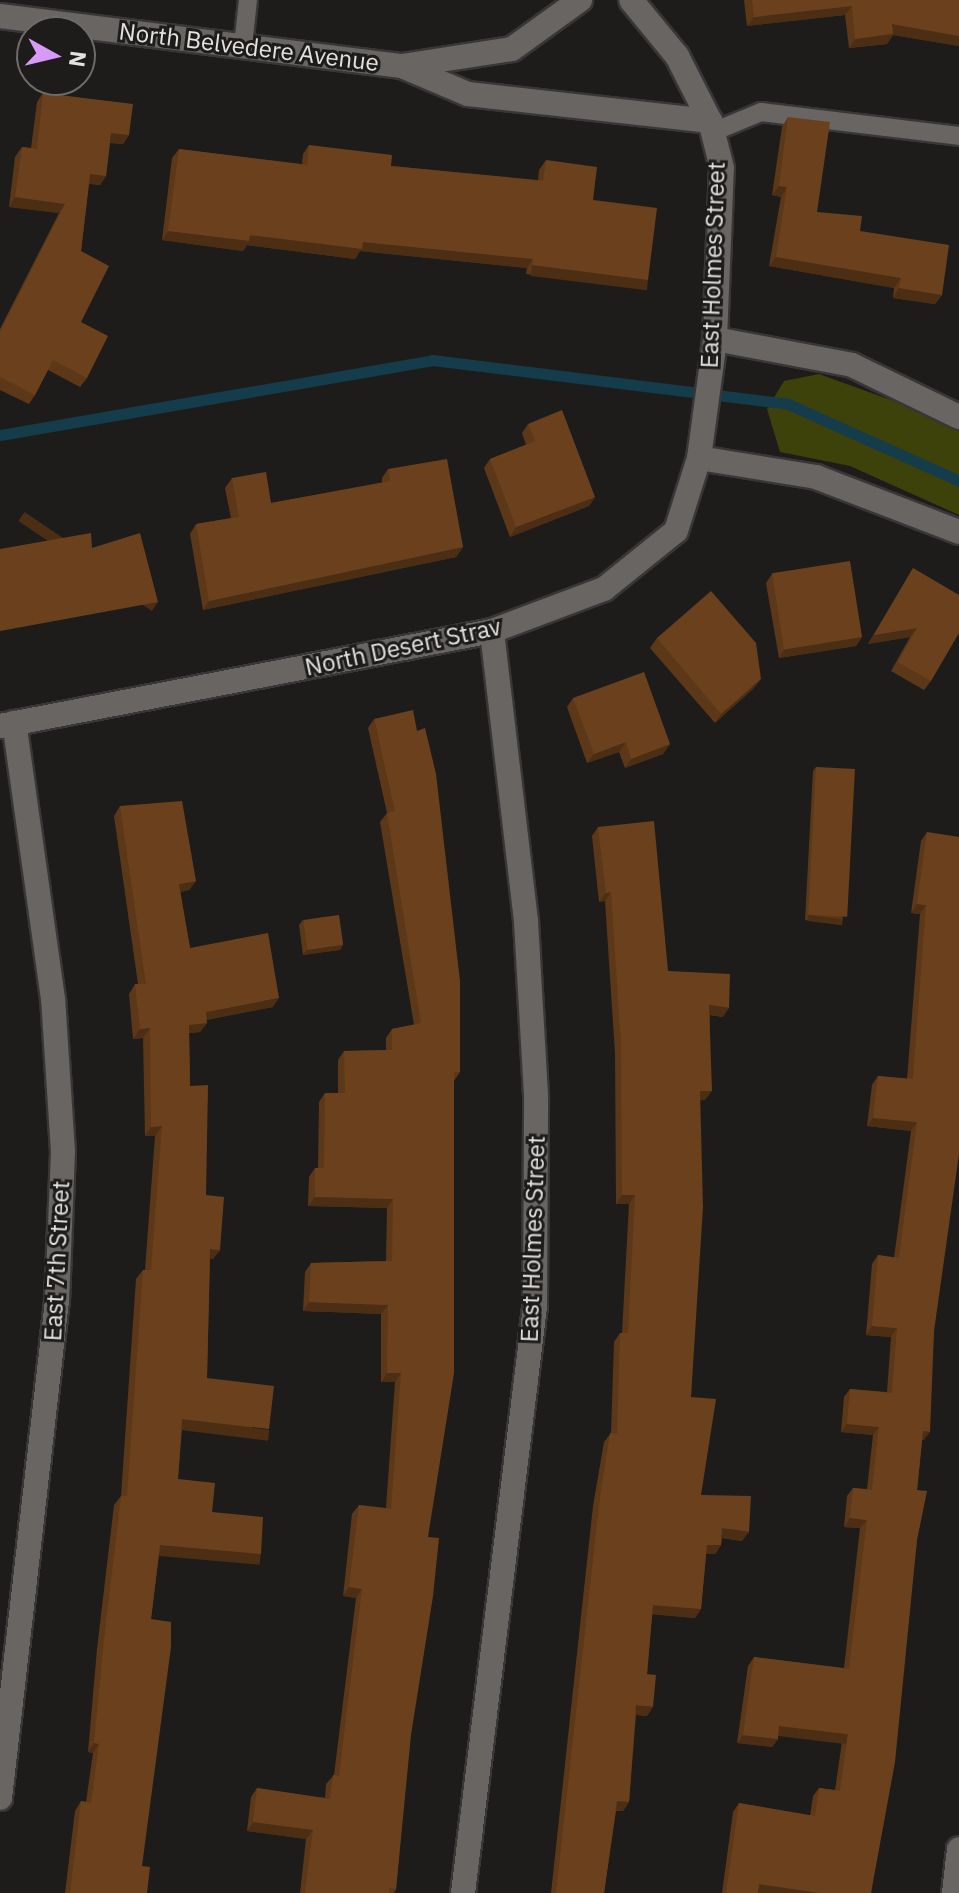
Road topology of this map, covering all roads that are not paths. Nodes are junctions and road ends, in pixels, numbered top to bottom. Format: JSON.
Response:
{"nodes":[{"id":1,"x":248,"y":0,"type":"edge"},
{"id":2,"x":580,"y":0,"type":"edge"},
{"id":3,"x":631,"y":0,"type":"edge"},
{"id":4,"x":0,"y":16,"type":"edge"},
{"id":5,"x":243,"y":46,"type":"junction"},
{"id":6,"x":402,"y":66,"type":"junction"},
{"id":7,"x":712,"y":126,"type":"junction"},
{"id":8,"x":959,"y":136,"type":"edge"},
{"id":9,"x":715,"y":339,"type":"junction"},
{"id":10,"x":959,"y":417,"type":"edge"},
{"id":11,"x":699,"y":458,"type":"junction"},
{"id":12,"x":959,"y":532,"type":"edge"},
{"id":13,"x":492,"y":631,"type":"junction"},
{"id":14,"x":7,"y":724,"type":"edge"},
{"id":15,"x":0,"y":1798,"type":"edge"},
{"id":16,"x":959,"y":1849,"type":"edge"},
{"id":17,"x":463,"y":1893,"type":"edge"},
{"id":18,"x":954,"y":1893,"type":"edge"}],
"edges":[{"from":1,"to":5,"type":"lane"},
{"from":2,"to":6,"type":"street","name":"North Belvedere Avenue"},
{"from":3,"to":7,"type":"street","name":"East Holmes Street"},
{"from":4,"to":5,"type":"street","name":"North Belvedere Avenue"},
{"from":5,"to":6,"type":"street","name":"North Belvedere Avenue"},
{"from":6,"to":7,"type":"street","name":"North Belvedere Avenue"},
{"from":7,"to":8,"type":"lane"},
{"from":7,"to":9,"type":"street","name":"East Holmes Street"},
{"from":9,"to":10,"type":"street"},
{"from":9,"to":11,"type":"street","name":"East Holmes Street"},
{"from":11,"to":12,"type":"street"},
{"from":11,"to":13,"type":"street","name":"North Desert Strav"},
{"from":13,"to":14,"type":"street","name":"North Desert Strav"},
{"from":13,"to":17,"type":"street","name":"East Holmes Street"},
{"from":14,"to":15,"type":"street","name":"East 7th Street"},
{"from":16,"to":18,"type":"street"}]}
